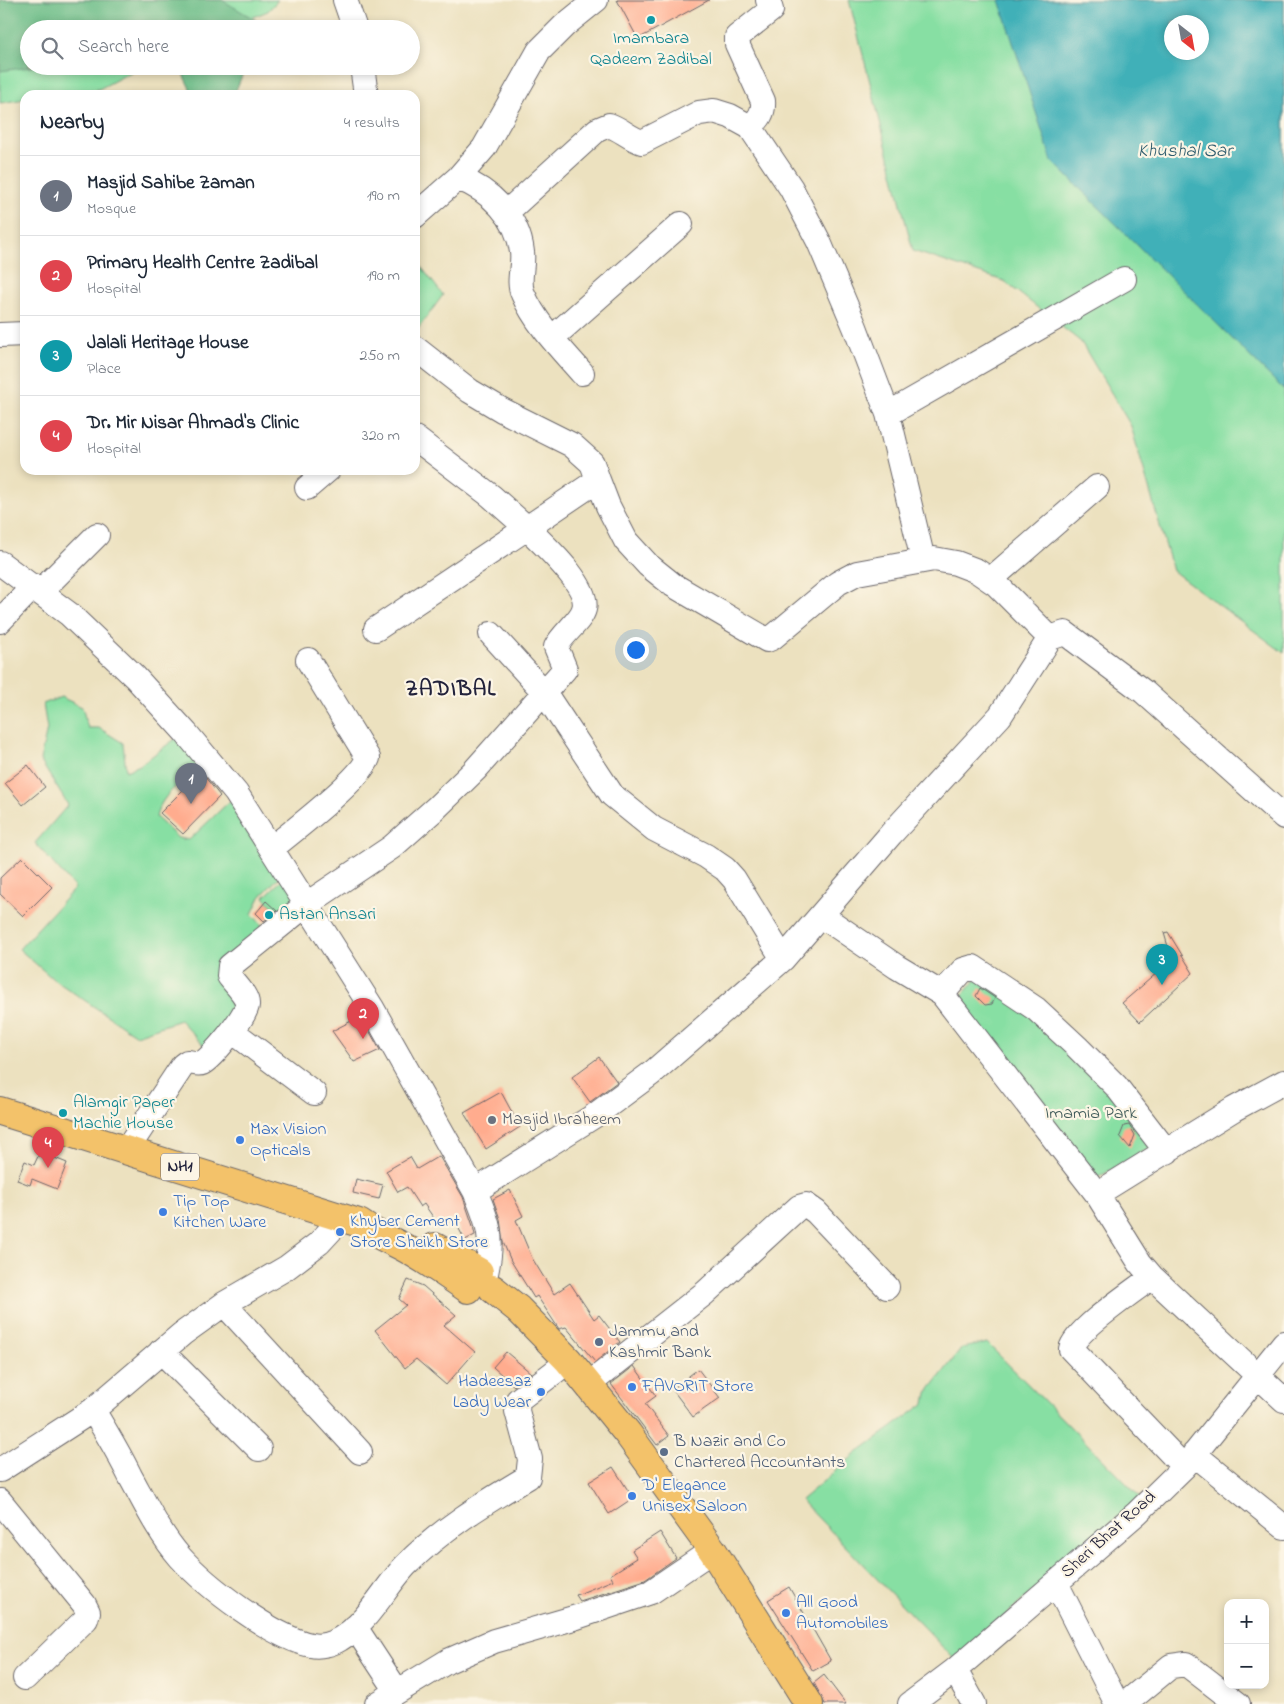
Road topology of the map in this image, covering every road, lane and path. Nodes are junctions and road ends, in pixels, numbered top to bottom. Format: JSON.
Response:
{"nodes":[{"id":1,"x":345,"y":0,"type":"edge"},
{"id":2,"x":596,"y":0,"type":"edge"},
{"id":3,"x":768,"y":0,"type":"edge"},
{"id":4,"x":352,"y":20,"type":"edge"},
{"id":5,"x":363,"y":75,"type":"edge"},
{"id":6,"x":365,"y":90,"type":"edge"},
{"id":7,"x":750,"y":127,"type":"junction"},
{"id":8,"x":458,"y":178,"type":"junction"},
{"id":9,"x":420,"y":212,"type":"edge"},
{"id":10,"x":507,"y":212,"type":"junction"},
{"id":11,"x":681,"y":224,"type":"dead end"},
{"id":12,"x":1124,"y":280,"type":"dead end"},
{"id":13,"x":20,"y":334,"type":"edge"},
{"id":14,"x":0,"y":335,"type":"edge"},
{"id":15,"x":552,"y":338,"type":"junction"},
{"id":16,"x":420,"y":352,"type":"edge"},
{"id":17,"x":582,"y":373,"type":"dead end"},
{"id":18,"x":888,"y":414,"type":"junction"},
{"id":19,"x":420,"y":442,"type":"edge"},
{"id":20,"x":322,"y":475,"type":"edge"},
{"id":21,"x":598,"y":480,"type":"junction"},
{"id":22,"x":1097,"y":487,"type":"dead end"},
{"id":23,"x":307,"y":488,"type":"dead end"},
{"id":24,"x":527,"y":528,"type":"junction"},
{"id":25,"x":97,"y":535,"type":"dead end"},
{"id":26,"x":923,"y":560,"type":"junction"},
{"id":27,"x":0,"y":563,"type":"edge"},
{"id":28,"x":990,"y":580,"type":"junction"},
{"id":29,"x":37,"y":589,"type":"junction"},
{"id":30,"x":0,"y":622,"type":"edge"},
{"id":31,"x":376,"y":628,"type":"dead end"},
{"id":32,"x":491,"y":634,"type":"dead end"},
{"id":33,"x":1050,"y":638,"type":"junction"},
{"id":34,"x":308,"y":660,"type":"dead end"},
{"id":35,"x":544,"y":692,"type":"junction"},
{"id":36,"x":1284,"y":817,"type":"edge"},
{"id":37,"x":272,"y":848,"type":"junction"},
{"id":38,"x":306,"y":904,"type":"junction"},
{"id":39,"x":822,"y":916,"type":"junction"},
{"id":40,"x":783,"y":959,"type":"junction"},
{"id":41,"x":942,"y":994,"type":"junction"},
{"id":42,"x":232,"y":1031,"type":"junction"},
{"id":43,"x":1284,"y":1082,"type":"edge"},
{"id":44,"x":314,"y":1093,"type":"dead end"},
{"id":45,"x":0,"y":1111,"type":"edge"},
{"id":46,"x":126,"y":1151,"type":"junction"},
{"id":47,"x":1167,"y":1152,"type":"junction"},
{"id":48,"x":475,"y":1191,"type":"junction"},
{"id":49,"x":1097,"y":1194,"type":"junction"},
{"id":50,"x":351,"y":1220,"type":"junction"},
{"id":51,"x":1152,"y":1278,"type":"junction"},
{"id":52,"x":481,"y":1284,"type":"junction"},
{"id":53,"x":887,"y":1287,"type":"dead end"},
{"id":54,"x":224,"y":1304,"type":"junction"},
{"id":55,"x":1284,"y":1343,"type":"edge"},
{"id":56,"x":161,"y":1351,"type":"junction"},
{"id":57,"x":557,"y":1370,"type":"junction"},
{"id":58,"x":1256,"y":1375,"type":"junction"},
{"id":59,"x":589,"y":1384,"type":"junction"},
{"id":60,"x":1284,"y":1400,"type":"edge"},
{"id":61,"x":93,"y":1410,"type":"junction"},
{"id":62,"x":260,"y":1448,"type":"dead end"},
{"id":63,"x":360,"y":1452,"type":"dead end"},
{"id":64,"x":1189,"y":1460,"type":"junction"},
{"id":65,"x":0,"y":1470,"type":"edge"},
{"id":66,"x":0,"y":1501,"type":"edge"},
{"id":67,"x":1284,"y":1527,"type":"edge"},
{"id":68,"x":701,"y":1558,"type":"junction"},
{"id":69,"x":1056,"y":1583,"type":"junction"},
{"id":70,"x":355,"y":1627,"type":"junction"},
{"id":71,"x":955,"y":1670,"type":"junction"},
{"id":72,"x":25,"y":1678,"type":"dead end"},
{"id":73,"x":388,"y":1699,"type":"edge"},
{"id":74,"x":796,"y":1704,"type":"edge"},
{"id":75,"x":809,"y":1704,"type":"edge"},
{"id":76,"x":910,"y":1704,"type":"edge"},
{"id":77,"x":974,"y":1704,"type":"edge"},
{"id":78,"x":1238,"y":1704,"type":"edge"}],
"edges":[{"from":1,"to":4,"type":"street"},
{"from":2,"to":8,"type":"street"},
{"from":3,"to":7,"type":"street"},
{"from":5,"to":6,"type":"street"},
{"from":7,"to":10,"type":"street"},
{"from":7,"to":18,"type":"street"},
{"from":8,"to":9,"type":"street"},
{"from":8,"to":10,"type":"street"},
{"from":10,"to":15,"type":"street"},
{"from":11,"to":15,"type":"street"},
{"from":12,"to":18,"type":"street"},
{"from":13,"to":14,"type":"street"},
{"from":15,"to":17,"type":"street"},
{"from":16,"to":21,"type":"street"},
{"from":18,"to":26,"type":"street"},
{"from":19,"to":24,"type":"street"},
{"from":20,"to":23,"type":"street"},
{"from":21,"to":24,"type":"street"},
{"from":21,"to":26,"type":"street"},
{"from":22,"to":28,"type":"street"},
{"from":24,"to":31,"type":"street"},
{"from":24,"to":35,"type":"street"},
{"from":25,"to":29,"type":"street"},
{"from":26,"to":28,"type":"street"},
{"from":27,"to":29,"type":"street"},
{"from":28,"to":33,"type":"street"},
{"from":29,"to":30,"type":"street"},
{"from":29,"to":37,"type":"street"},
{"from":32,"to":35,"type":"street"},
{"from":33,"to":36,"type":"street"},
{"from":33,"to":39,"type":"street"},
{"from":34,"to":37,"type":"street"},
{"from":35,"to":38,"type":"street"},
{"from":35,"to":40,"type":"street"},
{"from":37,"to":38,"type":"street"},
{"from":38,"to":42,"type":"street"},
{"from":38,"to":48,"type":"street"},
{"from":39,"to":40,"type":"street"},
{"from":39,"to":41,"type":"street"},
{"from":40,"to":48,"type":"street"},
{"from":41,"to":47,"type":"street"},
{"from":41,"to":49,"type":"street"},
{"from":42,"to":44,"type":"street"},
{"from":42,"to":46,"type":"street"},
{"from":43,"to":47,"type":"street"},
{"from":45,"to":46,"type":"highway","number":"NH1"},
{"from":46,"to":50,"type":"highway","number":"NH1"},
{"from":47,"to":49,"type":"street"},
{"from":48,"to":52,"type":"street"},
{"from":49,"to":51,"type":"street"},
{"from":50,"to":52,"type":"highway","number":"NH1"},
{"from":50,"to":54,"type":"street"},
{"from":51,"to":58,"type":"street"},
{"from":51,"to":64,"type":"street"},
{"from":52,"to":57,"type":"highway","number":"NH1"},
{"from":52,"to":59,"type":"highway","number":"NH1"},
{"from":53,"to":59,"type":"street"},
{"from":54,"to":56,"type":"street"},
{"from":54,"to":63,"type":"street"},
{"from":55,"to":58,"type":"street","name":"Sheri Bhat Road"},
{"from":56,"to":61,"type":"street"},
{"from":56,"to":62,"type":"street"},
{"from":57,"to":68,"type":"highway","number":"NH1"},
{"from":57,"to":70,"type":"street"},
{"from":58,"to":60,"type":"street"},
{"from":58,"to":64,"type":"street","name":"Sheri Bhat Road"},
{"from":59,"to":75,"type":"highway","number":"NH1"},
{"from":61,"to":65,"type":"street"},
{"from":61,"to":70,"type":"street"},
{"from":64,"to":67,"type":"street"},
{"from":64,"to":69,"type":"street","name":"Sheri Bhat Road"},
{"from":66,"to":72,"type":"street"},
{"from":68,"to":73,"type":"street"},
{"from":68,"to":74,"type":"highway","number":"NH1"},
{"from":69,"to":71,"type":"street","name":"Sheri Bhat Road"},
{"from":69,"to":78,"type":"street"},
{"from":70,"to":73,"type":"street"},
{"from":71,"to":76,"type":"street","name":"Sheri Bhat Road"},
{"from":71,"to":77,"type":"street"}]}
